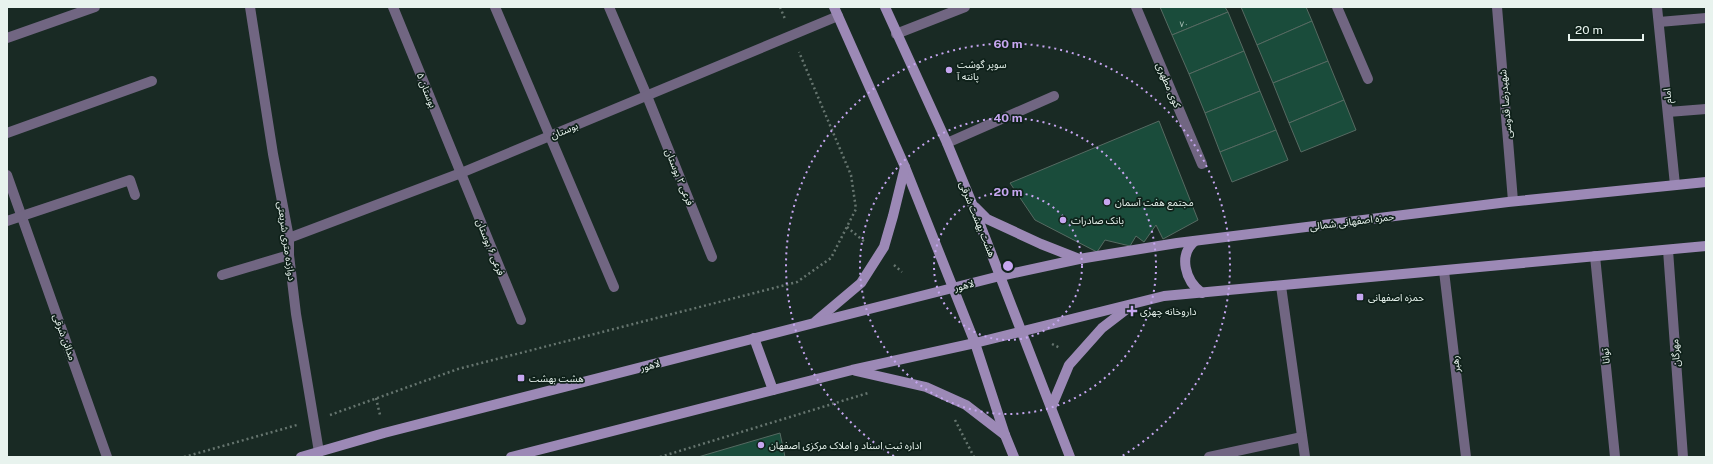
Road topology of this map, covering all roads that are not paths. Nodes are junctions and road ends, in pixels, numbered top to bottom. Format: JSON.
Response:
{"nodes":[{"id":1,"x":95,"y":7,"type":"edge"},
{"id":2,"x":250,"y":7,"type":"edge"},
{"id":3,"x":393,"y":7,"type":"edge"},
{"id":4,"x":495,"y":7,"type":"edge"},
{"id":5,"x":609,"y":7,"type":"edge"},
{"id":6,"x":885,"y":7,"type":"edge"},
{"id":7,"x":965,"y":7,"type":"edge"},
{"id":8,"x":1136,"y":7,"type":"edge"},
{"id":9,"x":1337,"y":7,"type":"edge"},
{"id":10,"x":1497,"y":7,"type":"edge"},
{"id":11,"x":1658,"y":7,"type":"edge"},
{"id":12,"x":836,"y":12,"type":"edge"},
{"id":13,"x":1706,"y":18,"type":"edge"},
{"id":14,"x":1659,"y":22,"type":"junction"},
{"id":15,"x":896,"y":34,"type":"junction"},
{"id":16,"x":7,"y":38,"type":"edge"},
{"id":17,"x":1368,"y":79,"type":"dead end"},
{"id":18,"x":152,"y":81,"type":"dead end"},
{"id":19,"x":647,"y":96,"type":"junction"},
{"id":20,"x":1054,"y":96,"type":"dead end"},
{"id":21,"x":1706,"y":110,"type":"edge"},
{"id":22,"x":1668,"y":112,"type":"junction"},
{"id":23,"x":7,"y":133,"type":"edge"},
{"id":24,"x":549,"y":136,"type":"junction"},
{"id":25,"x":947,"y":144,"type":"junction"},
{"id":26,"x":1202,"y":164,"type":"dead end"},
{"id":27,"x":905,"y":167,"type":"junction"},
{"id":28,"x":461,"y":173,"type":"junction"},
{"id":29,"x":7,"y":175,"type":"edge"},
{"id":30,"x":1706,"y":182,"type":"edge"},
{"id":31,"x":1675,"y":185,"type":"junction"},
{"id":32,"x":136,"y":195,"type":"dead end"},
{"id":33,"x":971,"y":201,"type":"junction"},
{"id":34,"x":1514,"y":201,"type":"junction"},
{"id":35,"x":22,"y":216,"type":"junction"},
{"id":36,"x":7,"y":221,"type":"edge"},
{"id":37,"x":289,"y":238,"type":"junction"},
{"id":38,"x":1195,"y":241,"type":"junction"},
{"id":39,"x":1706,"y":246,"type":"edge"},
{"id":40,"x":1668,"y":250,"type":"junction"},
{"id":41,"x":289,"y":255,"type":"junction"},
{"id":42,"x":1595,"y":256,"type":"junction"},
{"id":43,"x":712,"y":257,"type":"dead end"},
{"id":44,"x":1079,"y":259,"type":"junction"},
{"id":45,"x":1444,"y":271,"type":"junction"},
{"id":46,"x":222,"y":276,"type":"dead end"},
{"id":47,"x":1000,"y":276,"type":"junction"},
{"id":48,"x":1281,"y":286,"type":"junction"},
{"id":49,"x":614,"y":287,"type":"dead end"},
{"id":50,"x":953,"y":288,"type":"junction"},
{"id":51,"x":1202,"y":293,"type":"junction"},
{"id":52,"x":1135,"y":303,"type":"junction"},
{"id":53,"x":521,"y":320,"type":"dead end"},
{"id":54,"x":814,"y":323,"type":"junction"},
{"id":55,"x":1020,"y":331,"type":"junction"},
{"id":56,"x":754,"y":338,"type":"junction"},
{"id":57,"x":975,"y":343,"type":"junction"},
{"id":58,"x":852,"y":370,"type":"junction"},
{"id":59,"x":773,"y":390,"type":"junction"},
{"id":60,"x":1051,"y":408,"type":"junction"},
{"id":61,"x":1005,"y":435,"type":"junction"},
{"id":62,"x":1302,"y":437,"type":"junction"},
{"id":63,"x":320,"y":452,"type":"junction"},
{"id":64,"x":107,"y":457,"type":"edge"},
{"id":65,"x":301,"y":457,"type":"edge"},
{"id":66,"x":511,"y":457,"type":"edge"},
{"id":67,"x":1014,"y":457,"type":"edge"},
{"id":68,"x":1070,"y":457,"type":"edge"},
{"id":69,"x":1209,"y":457,"type":"edge"},
{"id":70,"x":1305,"y":457,"type":"edge"},
{"id":71,"x":1466,"y":457,"type":"edge"},
{"id":72,"x":1615,"y":457,"type":"edge"},
{"id":73,"x":1683,"y":457,"type":"edge"}],
"edges":[{"from":1,"to":16,"type":"street"},
{"from":2,"to":37,"type":"street","name":"دوازده متری شریعتی"},
{"from":3,"to":28,"type":"street","name":"بوستان ۵"},
{"from":4,"to":24,"type":"street"},
{"from":5,"to":19,"type":"street","name":"فرعی ۲ بوستان"},
{"from":6,"to":15,"type":"main road","name":"هشت بهشت شرقی"},
{"from":7,"to":15,"type":"street"},
{"from":8,"to":26,"type":"street","name":"کوی مطهری"},
{"from":9,"to":17,"type":"street"},
{"from":10,"to":34,"type":"street","name":"شهیدرضا قدوسی"},
{"from":11,"to":14,"type":"street","name":"امام"},
{"from":12,"to":19,"type":"street","name":"بوستان"},
{"from":12,"to":27,"type":"main road"},
{"from":13,"to":14,"type":"street"},
{"from":14,"to":22,"type":"street","name":"امام"},
{"from":15,"to":25,"type":"main road","name":"هشت بهشت شرقی"},
{"from":18,"to":23,"type":"street"},
{"from":19,"to":24,"type":"street","name":"بوستان"},
{"from":19,"to":43,"type":"street","name":"فرعی ۲ بوستان"},
{"from":20,"to":25,"type":"street"},
{"from":21,"to":22,"type":"street"},
{"from":22,"to":31,"type":"street","name":"امام"},
{"from":24,"to":28,"type":"street","name":"بوستان"},
{"from":24,"to":49,"type":"street"},
{"from":25,"to":33,"type":"main road","name":"هشت بهشت شرقی"},
{"from":27,"to":50,"type":"main road"},
{"from":27,"to":54,"type":"main road"},
{"from":28,"to":37,"type":"street","name":"بوستان"},
{"from":28,"to":53,"type":"street","name":"فرعی ۶ بوستان"},
{"from":29,"to":35,"type":"street","name":"مدائن شرقی"},
{"from":30,"to":31,"type":"main road","name":"حمزه اصفهانی شمالی"},
{"from":31,"to":34,"type":"main road","name":"حمزه اصفهانی شمالی"},
{"from":32,"to":35,"type":"street"},
{"from":33,"to":44,"type":"main road"},
{"from":33,"to":47,"type":"main road","name":"هشت بهشت شرقی"},
{"from":34,"to":38,"type":"main road","name":"حمزه اصفهانی شمالی"},
{"from":35,"to":36,"type":"street"},
{"from":35,"to":64,"type":"street","name":"مدائن شرقی"},
{"from":37,"to":41,"type":"street","name":"دوازده متری شریعتی"},
{"from":38,"to":44,"type":"main road","name":"حمزه اصفهانی شمالی"},
{"from":38,"to":51,"type":"main road"},
{"from":39,"to":40,"type":"main road"},
{"from":40,"to":42,"type":"main road"},
{"from":40,"to":73,"type":"street","name":"مهرگان"},
{"from":41,"to":46,"type":"street"},
{"from":41,"to":63,"type":"street","name":"دوازده متری شریعتی"},
{"from":42,"to":45,"type":"main road"},
{"from":42,"to":72,"type":"street","name":"توانا"},
{"from":44,"to":47,"type":"main road","name":"حمزه اصفهانی شمالی"},
{"from":45,"to":48,"type":"main road"},
{"from":45,"to":71,"type":"street","name":"رهبر"},
{"from":47,"to":50,"type":"main road","name":"لاهور"},
{"from":47,"to":55,"type":"main road","name":"هشت بهشت شرقی"},
{"from":48,"to":51,"type":"main road"},
{"from":48,"to":62,"type":"street"},
{"from":50,"to":54,"type":"main road","name":"لاهور"},
{"from":50,"to":57,"type":"main road"},
{"from":51,"to":52,"type":"main road"},
{"from":52,"to":55,"type":"main road"},
{"from":52,"to":60,"type":"main road"},
{"from":54,"to":56,"type":"main road","name":"لاهور"},
{"from":55,"to":57,"type":"main road"},
{"from":55,"to":60,"type":"main road","name":"هشت بهشت شرقی"},
{"from":56,"to":59,"type":"main road"},
{"from":56,"to":63,"type":"main road","name":"لاهور"},
{"from":57,"to":58,"type":"main road"},
{"from":57,"to":61,"type":"main road"},
{"from":58,"to":59,"type":"main road"},
{"from":58,"to":61,"type":"main road"},
{"from":59,"to":66,"type":"main road"},
{"from":60,"to":68,"type":"main road","name":"هشت بهشت شرقی"},
{"from":61,"to":67,"type":"main road"},
{"from":62,"to":69,"type":"street"},
{"from":62,"to":70,"type":"street"},
{"from":63,"to":65,"type":"main road","name":"لاهور"}]}
